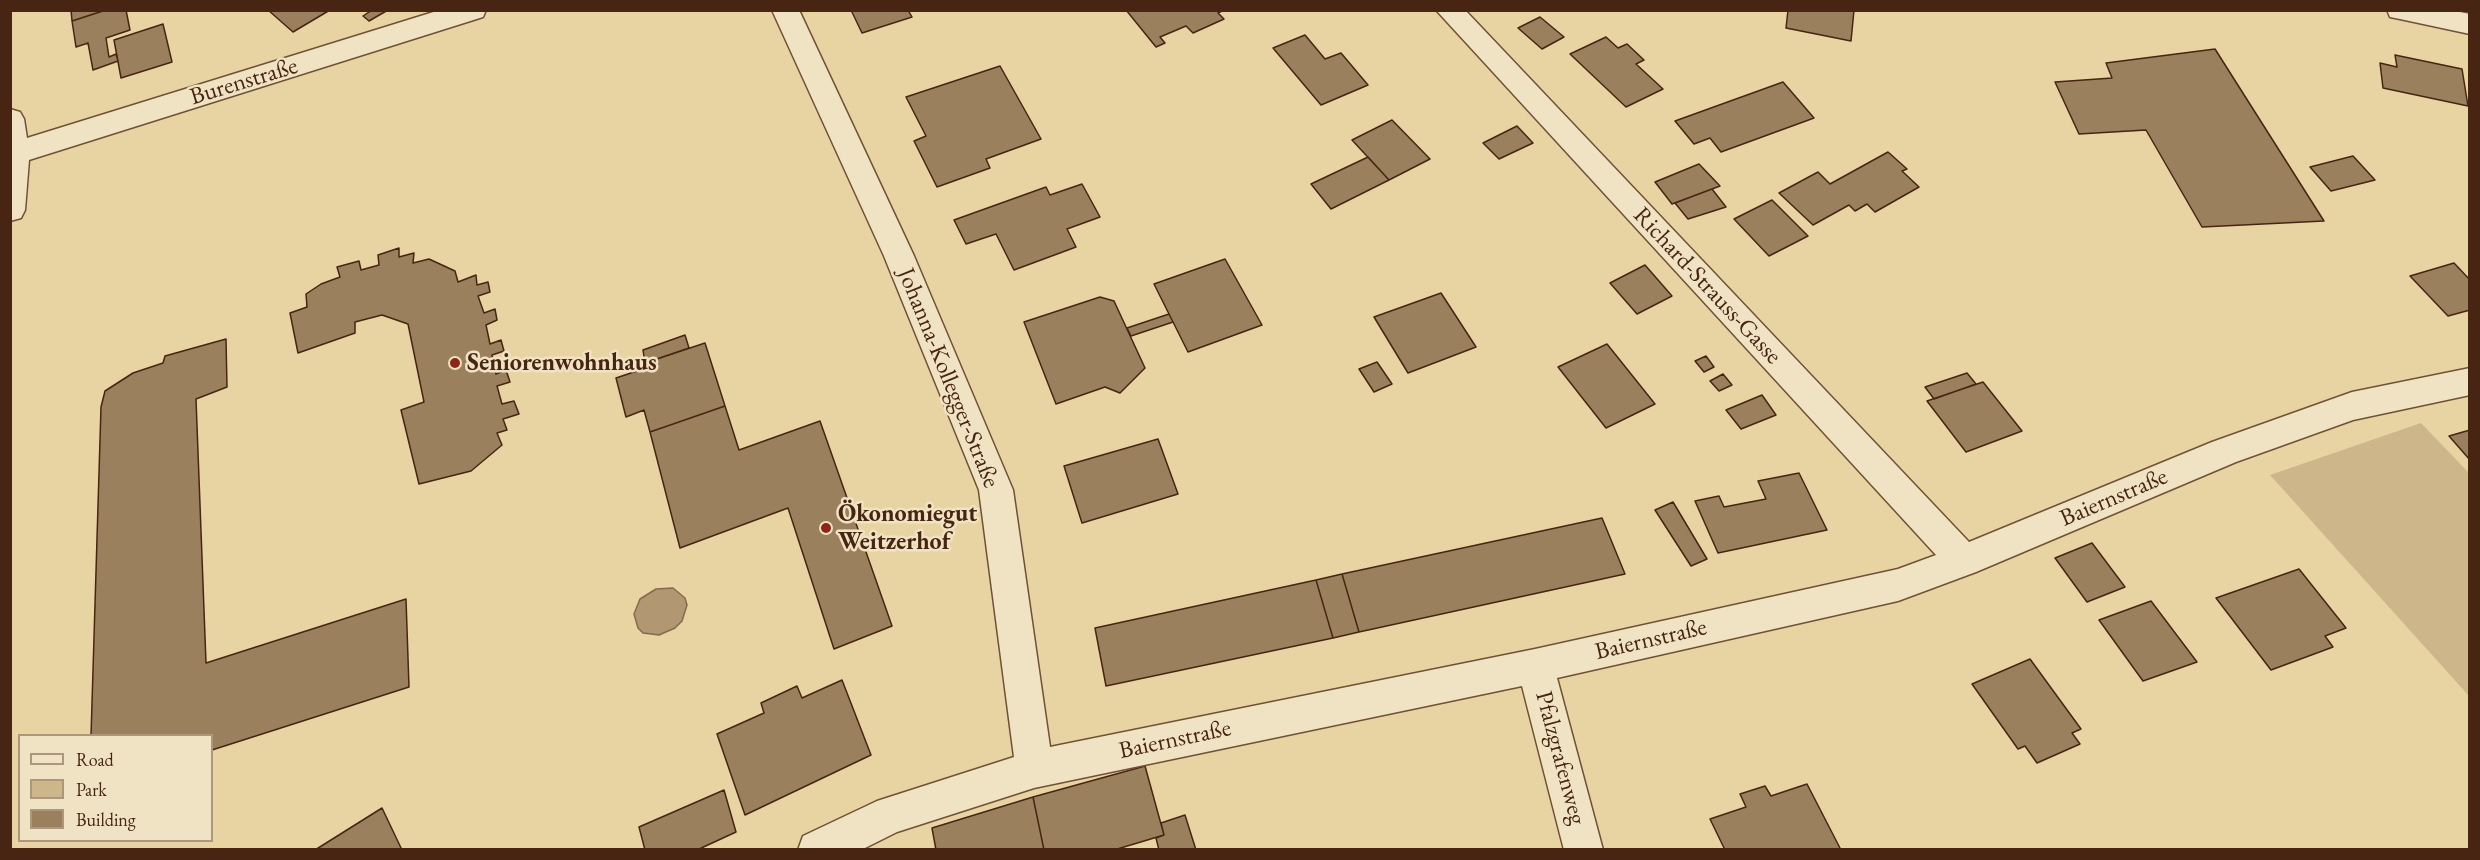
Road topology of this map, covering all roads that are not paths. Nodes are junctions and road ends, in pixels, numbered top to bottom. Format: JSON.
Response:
{"nodes":[{"id":1,"x":473,"y":10,"type":"edge"},
{"id":2,"x":785,"y":10,"type":"edge"},
{"id":3,"x":1449,"y":10,"type":"edge"},
{"id":4,"x":2400,"y":10,"type":"edge"},
{"id":5,"x":2469,"y":24,"type":"edge"},
{"id":6,"x":10,"y":119,"type":"edge"},
{"id":7,"x":15,"y":153,"type":"junction"},
{"id":8,"x":10,"y":210,"type":"edge"},
{"id":9,"x":2469,"y":381,"type":"edge"},
{"id":10,"x":1965,"y":561,"type":"junction"},
{"id":11,"x":1535,"y":666,"type":"junction"},
{"id":12,"x":1034,"y":769,"type":"junction"},
{"id":13,"x":817,"y":849,"type":"edge"},
{"id":14,"x":1584,"y":849,"type":"edge"}],
"edges":[{"from":1,"to":7,"type":"street","name":"Burenstraße"},
{"from":2,"to":12,"type":"street","name":"Johanna-Kollegger-Straße"},
{"from":3,"to":10,"type":"street","name":"Richard-Strauss-Gasse"},
{"from":4,"to":5,"type":"street"},
{"from":6,"to":7,"type":"street"},
{"from":7,"to":8,"type":"street"},
{"from":9,"to":10,"type":"street","name":"Baiernstraße"},
{"from":10,"to":11,"type":"street","name":"Baiernstraße"},
{"from":11,"to":12,"type":"street","name":"Baiernstraße"},
{"from":11,"to":14,"type":"street","name":"Pfalzgrafenweg"},
{"from":12,"to":13,"type":"street","name":"Baiernstraße"}]}
